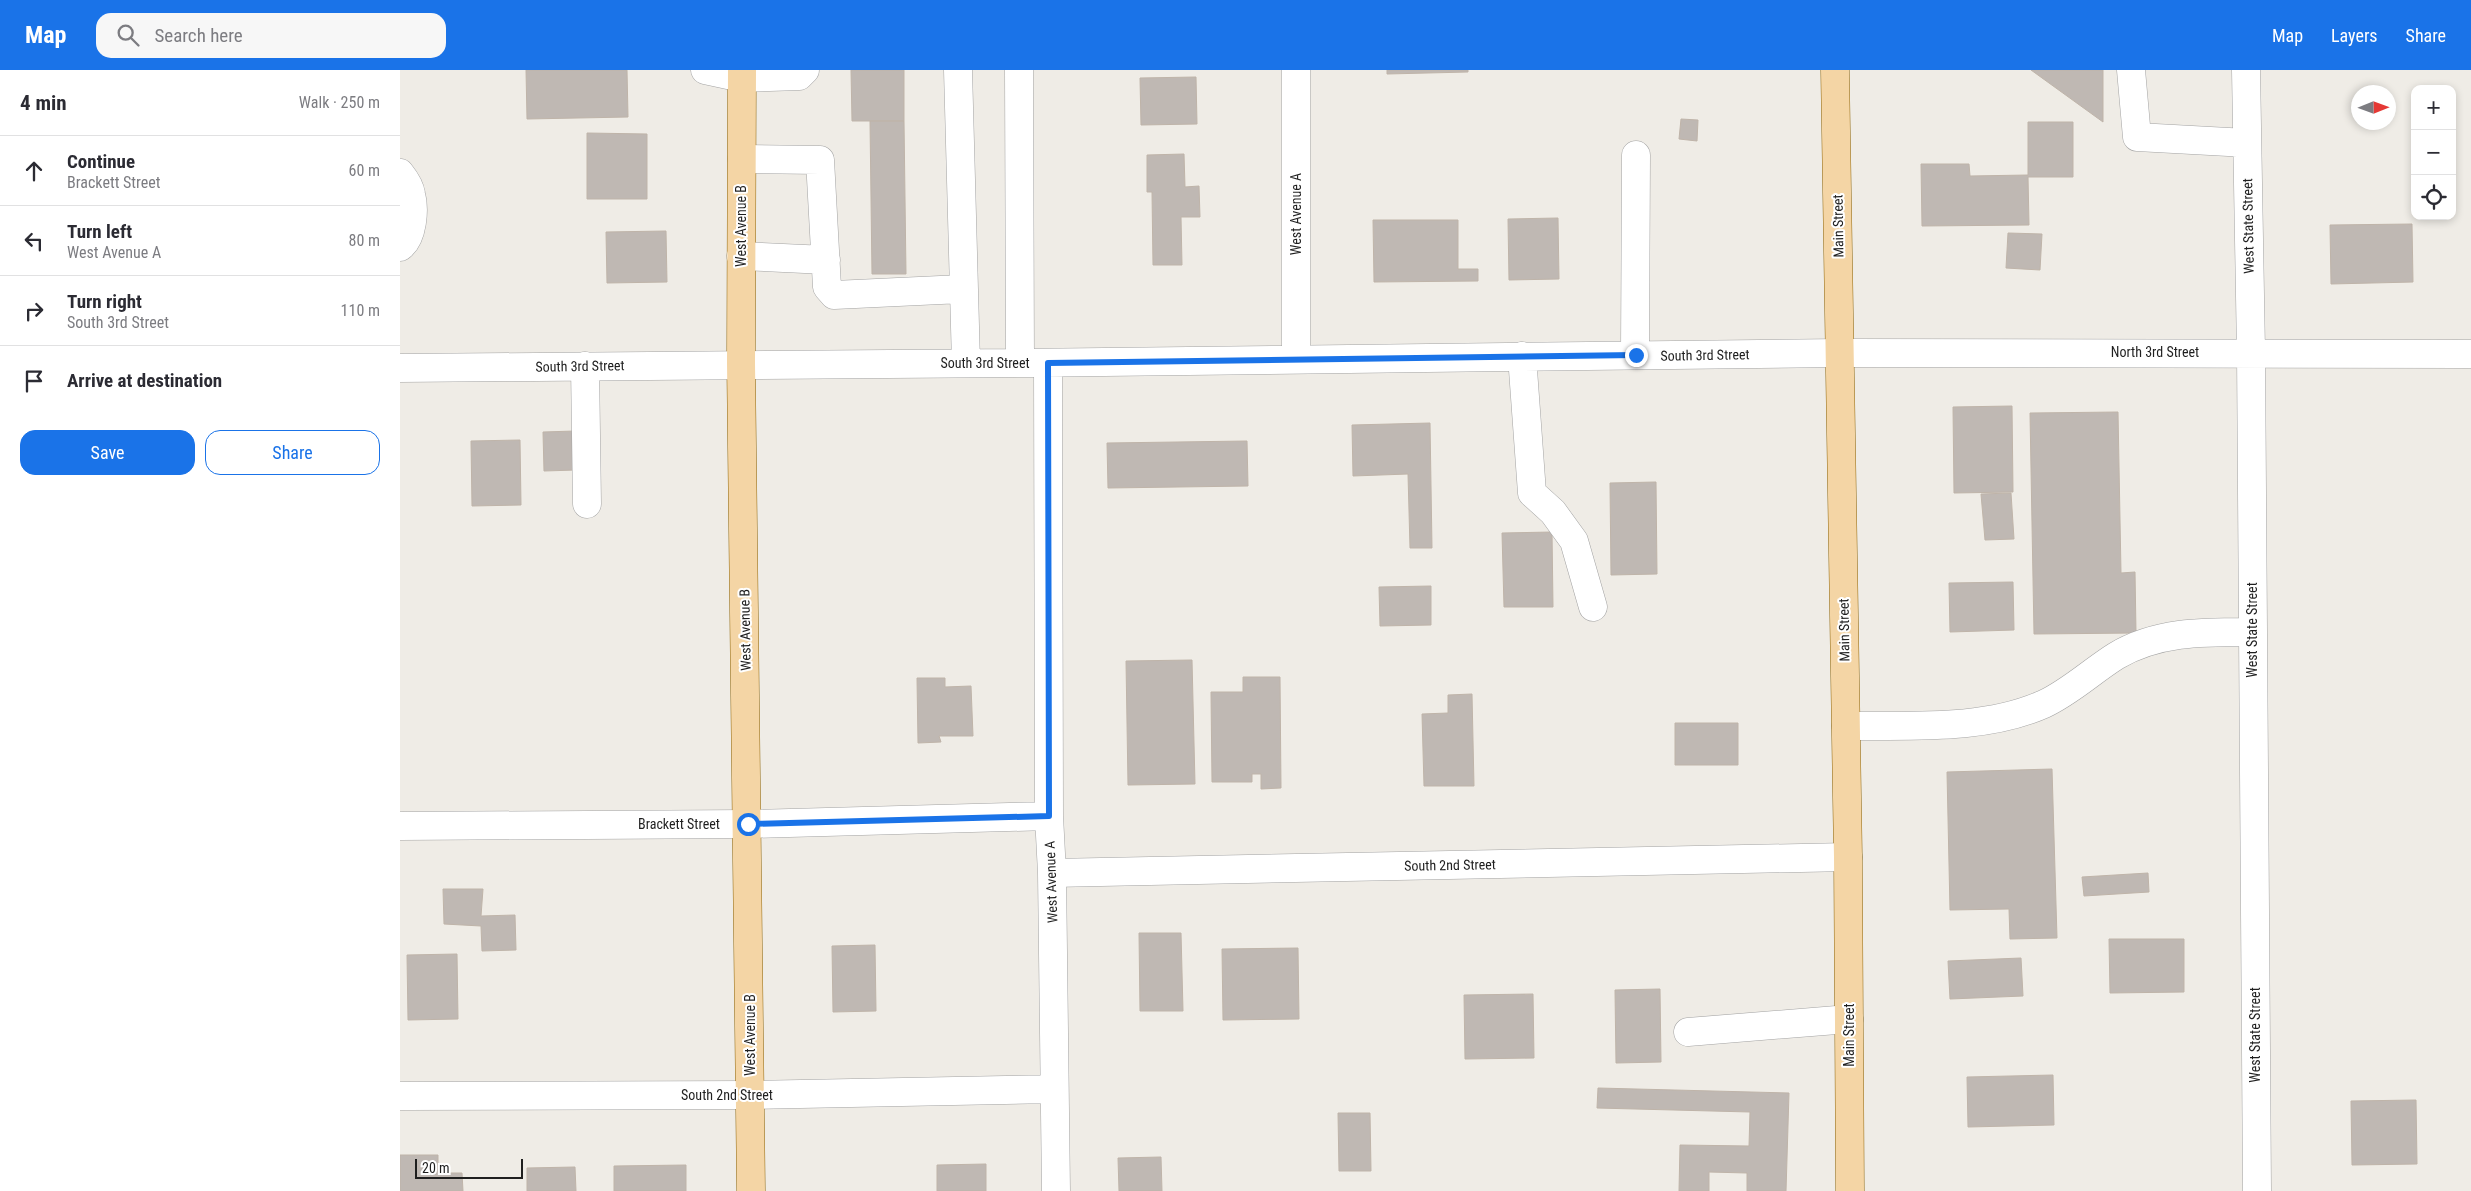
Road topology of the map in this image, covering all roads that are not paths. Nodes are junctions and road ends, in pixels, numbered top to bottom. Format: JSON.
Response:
{"nodes":[{"id":1,"x":705,"y":70,"type":"edge"},
{"id":2,"x":805,"y":70,"type":"edge"},
{"id":3,"x":958,"y":70,"type":"edge"},
{"id":4,"x":1019,"y":70,"type":"edge"},
{"id":5,"x":1296,"y":70,"type":"edge"},
{"id":6,"x":1835,"y":70,"type":"edge"},
{"id":7,"x":2131,"y":70,"type":"edge"},
{"id":8,"x":2246,"y":70,"type":"edge"},
{"id":9,"x":742,"y":74,"type":"edge"},
{"id":10,"x":2247,"y":143,"type":"junction"},
{"id":11,"x":1636,"y":155,"type":"dead end"},
{"id":12,"x":742,"y":159,"type":"junction"},
{"id":13,"x":400,"y":173,"type":"edge"},
{"id":14,"x":400,"y":247,"type":"edge"},
{"id":15,"x":741,"y":256,"type":"junction"},
{"id":16,"x":826,"y":260,"type":"junction"},
{"id":17,"x":962,"y":289,"type":"junction"},
{"id":18,"x":2251,"y":352,"type":"junction"},
{"id":19,"x":1839,"y":353,"type":"junction"},
{"id":20,"x":2471,"y":354,"type":"edge"},
{"id":21,"x":1636,"y":355,"type":"junction"},
{"id":22,"x":1522,"y":356,"type":"junction"},
{"id":23,"x":1296,"y":359,"type":"junction"},
{"id":24,"x":966,"y":363,"type":"junction"},
{"id":25,"x":1020,"y":363,"type":"junction"},
{"id":26,"x":1048,"y":363,"type":"junction"},
{"id":27,"x":741,"y":364,"type":"junction"},
{"id":28,"x":585,"y":366,"type":"junction"},
{"id":29,"x":400,"y":368,"type":"edge"},
{"id":30,"x":587,"y":504,"type":"dead end"},
{"id":31,"x":1593,"y":607,"type":"dead end"},
{"id":32,"x":2252,"y":632,"type":"junction"},
{"id":33,"x":1846,"y":726,"type":"junction"},
{"id":34,"x":1049,"y":816,"type":"junction"},
{"id":35,"x":748,"y":824,"type":"junction"},
{"id":36,"x":400,"y":826,"type":"edge"},
{"id":37,"x":1848,"y":857,"type":"junction"},
{"id":38,"x":1052,"y":873,"type":"junction"},
{"id":39,"x":1849,"y":1019,"type":"junction"},
{"id":40,"x":1688,"y":1032,"type":"dead end"},
{"id":41,"x":1054,"y":1089,"type":"junction"},
{"id":42,"x":750,"y":1095,"type":"junction"},
{"id":43,"x":400,"y":1096,"type":"edge"},
{"id":44,"x":751,"y":1191,"type":"edge"},
{"id":45,"x":1056,"y":1191,"type":"edge"},
{"id":46,"x":1850,"y":1191,"type":"edge"},
{"id":47,"x":2257,"y":1191,"type":"edge"}],
"edges":[{"from":1,"to":9,"type":"street"},
{"from":2,"to":9,"type":"street"},
{"from":3,"to":17,"type":"street"},
{"from":4,"to":25,"type":"street"},
{"from":5,"to":23,"type":"street","name":"West Avenue A"},
{"from":6,"to":19,"type":"main road","name":"Main Street"},
{"from":7,"to":10,"type":"street"},
{"from":8,"to":10,"type":"street","name":"West State Street"},
{"from":9,"to":12,"type":"main road","name":"West Avenue B"},
{"from":10,"to":18,"type":"street","name":"West State Street"},
{"from":11,"to":21,"type":"street"},
{"from":12,"to":15,"type":"main road","name":"West Avenue B"},
{"from":12,"to":16,"type":"street"},
{"from":13,"to":14,"type":"street"},
{"from":15,"to":16,"type":"street"},
{"from":15,"to":27,"type":"main road","name":"West Avenue B"},
{"from":16,"to":17,"type":"street"},
{"from":17,"to":24,"type":"street"},
{"from":18,"to":19,"type":"street","name":"North 3rd Street"},
{"from":18,"to":20,"type":"street","name":"North 3rd Street"},
{"from":18,"to":32,"type":"street","name":"West State Street"},
{"from":19,"to":21,"type":"street","name":"South 3rd Street"},
{"from":19,"to":33,"type":"main road","name":"Main Street"},
{"from":21,"to":22,"type":"street","name":"South 3rd Street"},
{"from":22,"to":23,"type":"street","name":"South 3rd Street"},
{"from":22,"to":31,"type":"street"},
{"from":23,"to":26,"type":"street","name":"South 3rd Street"},
{"from":24,"to":25,"type":"street","name":"South 3rd Street"},
{"from":24,"to":27,"type":"street","name":"South 3rd Street"},
{"from":25,"to":26,"type":"street","name":"South 3rd Street"},
{"from":26,"to":34,"type":"street","name":"West Avenue A"},
{"from":27,"to":28,"type":"street","name":"South 3rd Street"},
{"from":27,"to":35,"type":"main road","name":"West Avenue B"},
{"from":28,"to":29,"type":"street","name":"South 3rd Street"},
{"from":28,"to":30,"type":"street"},
{"from":32,"to":33,"type":"street"},
{"from":32,"to":47,"type":"street","name":"West State Street"},
{"from":33,"to":37,"type":"main road","name":"Main Street"},
{"from":34,"to":35,"type":"street","name":"Brackett Street"},
{"from":34,"to":38,"type":"street","name":"West Avenue A"},
{"from":35,"to":36,"type":"street","name":"Brackett Street"},
{"from":35,"to":42,"type":"main road","name":"West Avenue B"},
{"from":37,"to":38,"type":"street","name":"South 2nd Street"},
{"from":37,"to":39,"type":"main road","name":"Main Street"},
{"from":38,"to":41,"type":"street","name":"West Avenue A"},
{"from":39,"to":40,"type":"street"},
{"from":39,"to":46,"type":"main road","name":"Main Street"},
{"from":41,"to":42,"type":"street","name":"South 2nd Street"},
{"from":41,"to":45,"type":"street","name":"West Avenue A"},
{"from":42,"to":43,"type":"street","name":"South 2nd Street"},
{"from":42,"to":44,"type":"main road","name":"West Avenue B"}]}
